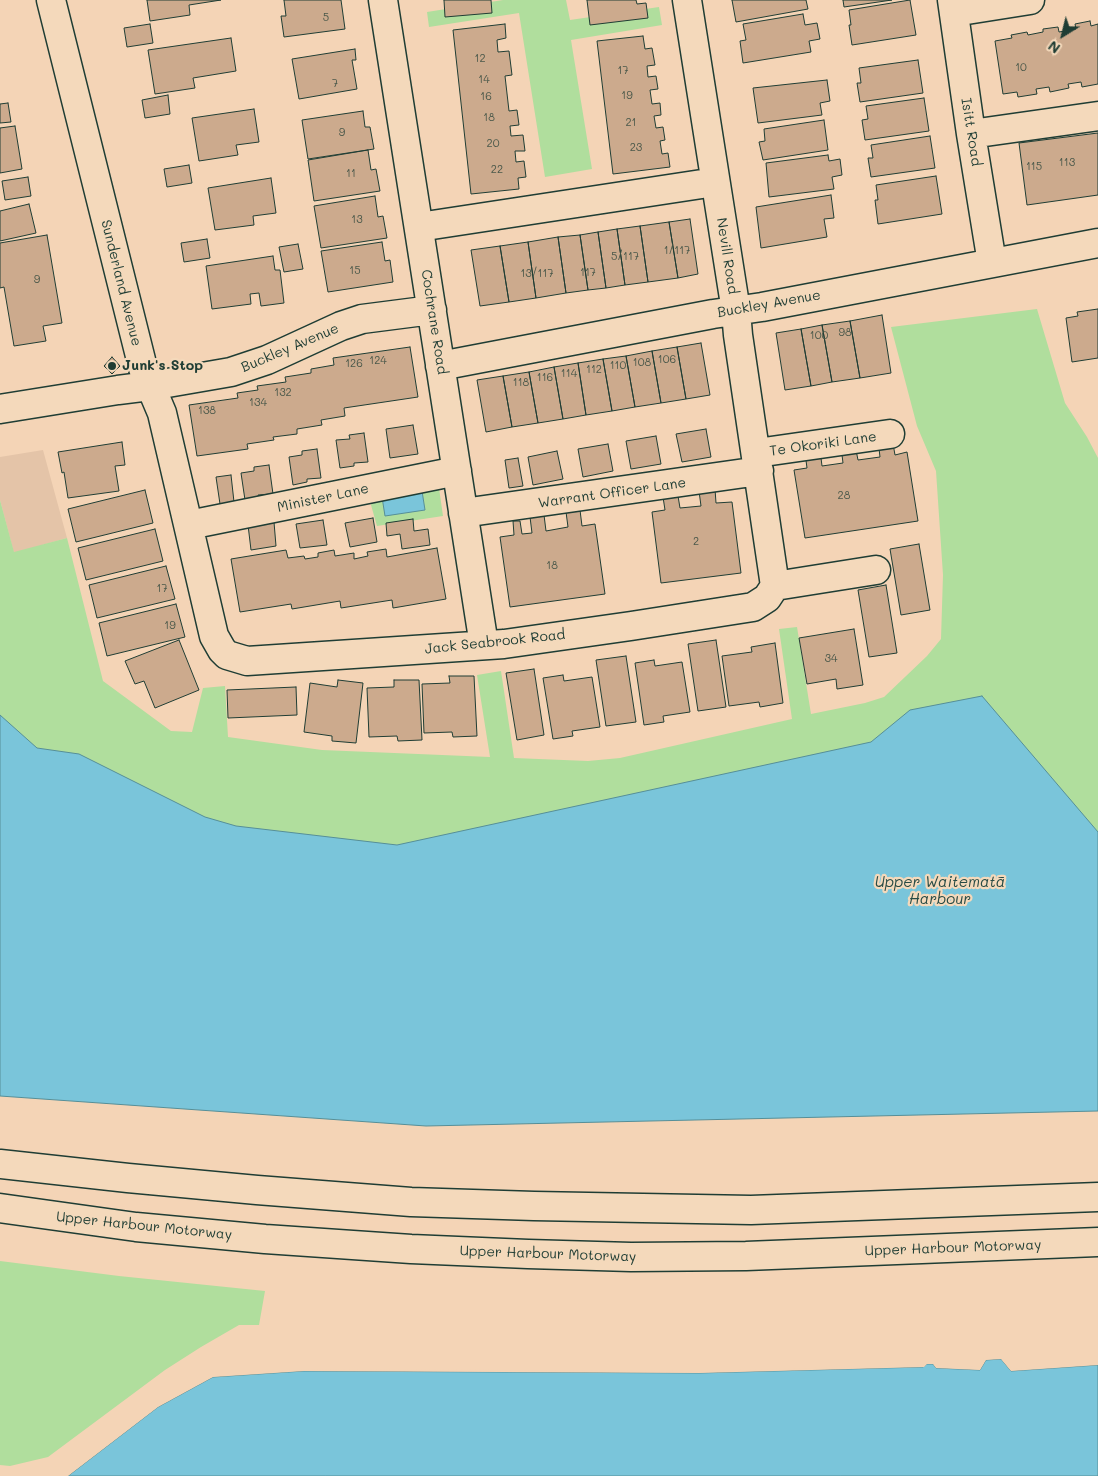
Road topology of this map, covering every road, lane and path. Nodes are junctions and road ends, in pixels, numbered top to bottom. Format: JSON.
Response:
{"nodes":[{"id":1,"x":50,"y":0,"type":"edge"},
{"id":2,"x":383,"y":0,"type":"edge"},
{"id":3,"x":687,"y":0,"type":"edge"},
{"id":4,"x":1030,"y":0,"type":"edge"},
{"id":5,"x":953,"y":6,"type":"edge"},
{"id":6,"x":1098,"y":116,"type":"edge"},
{"id":7,"x":971,"y":134,"type":"junction"},
{"id":8,"x":715,"y":182,"type":"junction"},
{"id":9,"x":419,"y":227,"type":"junction"},
{"id":10,"x":1098,"y":243,"type":"edge"},
{"id":11,"x":992,"y":263,"type":"junction"},
{"id":12,"x":432,"y":310,"type":"junction"},
{"id":13,"x":736,"y":311,"type":"junction"},
{"id":14,"x":440,"y":366,"type":"junction"},
{"id":15,"x":150,"y":386,"type":"junction"},
{"id":16,"x":0,"y":409,"type":"edge"},
{"id":17,"x":890,"y":434,"type":"dead end"},
{"id":18,"x":758,"y":462,"type":"junction"},
{"id":19,"x":457,"y":471,"type":"junction"},
{"id":20,"x":463,"y":513,"type":"junction"},
{"id":21,"x":189,"y":525,"type":"junction"},
{"id":22,"x":876,"y":570,"type":"dead end"},
{"id":23,"x":771,"y":592,"type":"junction"},
{"id":24,"x":484,"y":645,"type":"junction"},
{"id":25,"x":222,"y":650,"type":"joint"},
{"id":26,"x":0,"y":1164,"type":"edge"},
{"id":27,"x":1098,"y":1198,"type":"edge"},
{"id":28,"x":0,"y":1208,"type":"edge"},
{"id":29,"x":1098,"y":1242,"type":"edge"}],
"edges":[{"from":1,"to":15,"type":"main road","name":"Sunderland Avenue"},
{"from":2,"to":9,"type":"main road","name":"Cochrane Road"},
{"from":3,"to":8,"type":"main road","name":"Nevill Road"},
{"from":4,"to":5,"type":"main road"},
{"from":5,"to":7,"type":"main road","name":"Isitt Road"},
{"from":6,"to":7,"type":"main road"},
{"from":7,"to":11,"type":"main road","name":"Isitt Road"},
{"from":8,"to":9,"type":"main road"},
{"from":8,"to":13,"type":"main road","name":"Nevill Road"},
{"from":9,"to":12,"type":"main road","name":"Cochrane Road"},
{"from":10,"to":11,"type":"main road","name":"Buckley Avenue"},
{"from":11,"to":13,"type":"main road","name":"Buckley Avenue"},
{"from":12,"to":14,"type":"main road","name":"Cochrane Road"},
{"from":12,"to":15,"type":"main road","name":"Buckley Avenue"},
{"from":13,"to":14,"type":"main road","name":"Buckley Avenue"},
{"from":13,"to":18,"type":"main road","name":"Nevill Road"},
{"from":14,"to":19,"type":"main road","name":"Cochrane Road"},
{"from":15,"to":16,"type":"main road","name":"Buckley Avenue"},
{"from":15,"to":21,"type":"main road","name":"Sunderland Avenue"},
{"from":17,"to":18,"type":"main road","name":"Te Okoriki Lane"},
{"from":18,"to":20,"type":"main road","name":"Warrant Officer Lane"},
{"from":18,"to":23,"type":"main road","name":"Nevill Road"},
{"from":19,"to":20,"type":"main road","name":"Cochrane Road"},
{"from":19,"to":21,"type":"main road","name":"Minister Lane"},
{"from":20,"to":24,"type":"main road","name":"Cochrane Road"},
{"from":21,"to":25,"type":"main road","name":"Sunderland Avenue"},
{"from":22,"to":23,"type":"main road","name":"Jack Seabrook Road"},
{"from":23,"to":24,"type":"main road","name":"Jack Seabrook Road"},
{"from":24,"to":25,"type":"main road","name":"Jack Seabrook Road"},
{"from":26,"to":27,"type":"main road"},
{"from":28,"to":29,"type":"main road","name":"Upper Harbour Motorway"}]}
